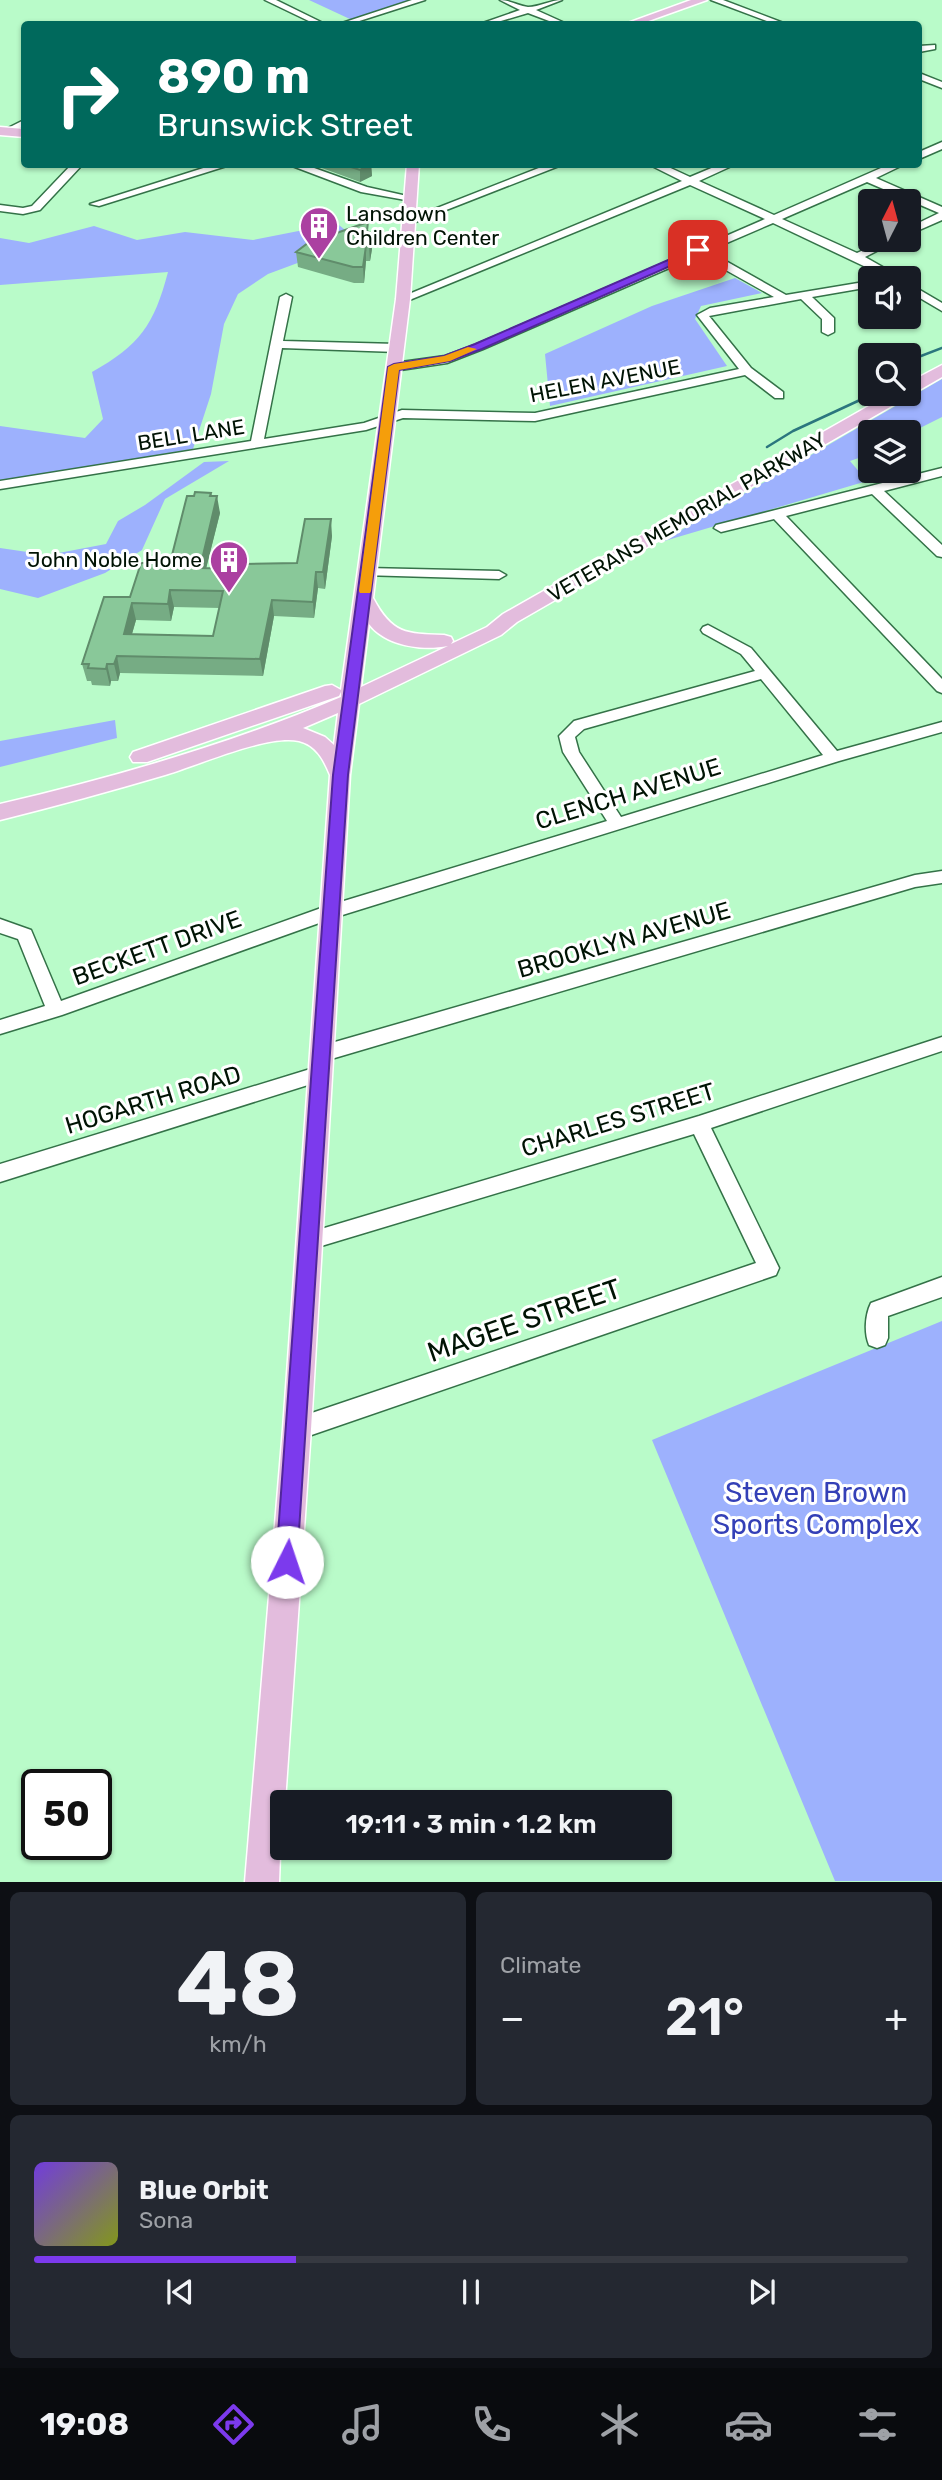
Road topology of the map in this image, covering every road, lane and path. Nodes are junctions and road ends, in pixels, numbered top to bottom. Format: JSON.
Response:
{"nodes":[{"id":1,"x":269,"y":0,"type":"edge"},
{"id":2,"x":421,"y":0,"type":"edge"},
{"id":3,"x":504,"y":0,"type":"edge"},
{"id":4,"x":558,"y":0,"type":"edge"},
{"id":5,"x":702,"y":0,"type":"edge"},
{"id":6,"x":715,"y":0,"type":"edge"},
{"id":7,"x":528,"y":10,"type":"junction"},
{"id":8,"x":314,"y":21,"type":"edge"},
{"id":9,"x":354,"y":21,"type":"edge"},
{"id":10,"x":493,"y":21,"type":"edge"},
{"id":11,"x":556,"y":21,"type":"edge"},
{"id":12,"x":640,"y":21,"type":"edge"},
{"id":13,"x":768,"y":21,"type":"edge"},
{"id":14,"x":932,"y":47,"type":"dead end"},
{"id":15,"x":922,"y":49,"type":"edge"},
{"id":16,"x":922,"y":77,"type":"edge"},
{"id":17,"x":930,"y":81,"type":"junction"},
{"id":18,"x":922,"y":85,"type":"edge"},
{"id":19,"x":942,"y":85,"type":"edge"},
{"id":20,"x":21,"y":124,"type":"edge"},
{"id":21,"x":4,"y":131,"type":"edge"},
{"id":22,"x":942,"y":145,"type":"edge"},
{"id":23,"x":922,"y":154,"type":"edge"},
{"id":24,"x":942,"y":159,"type":"edge"},
{"id":25,"x":74,"y":168,"type":"edge"},
{"id":26,"x":215,"y":168,"type":"edge"},
{"id":27,"x":303,"y":168,"type":"edge"},
{"id":28,"x":413,"y":168,"type":"edge"},
{"id":29,"x":549,"y":168,"type":"edge"},
{"id":30,"x":661,"y":168,"type":"edge"},
{"id":31,"x":721,"y":168,"type":"edge"},
{"id":32,"x":891,"y":168,"type":"edge"},
{"id":33,"x":867,"y":178,"type":"junction"},
{"id":34,"x":689,"y":181,"type":"junction"},
{"id":35,"x":411,"y":198,"type":"junction"},
{"id":36,"x":95,"y":204,"type":"dead end"},
{"id":37,"x":0,"y":208,"type":"edge"},
{"id":38,"x":942,"y":214,"type":"edge"},
{"id":39,"x":770,"y":219,"type":"junction"},
{"id":40,"x":410,"y":221,"type":"junction"},
{"id":41,"x":921,"y":225,"type":"edge"},
{"id":42,"x":698,"y":250,"type":"junction"},
{"id":43,"x":868,"y":252,"type":"edge"},
{"id":44,"x":857,"y":257,"type":"junction"},
{"id":45,"x":874,"y":266,"type":"edge"},
{"id":46,"x":858,"y":286,"type":"edge"},
{"id":47,"x":921,"y":295,"type":"edge"},
{"id":48,"x":804,"y":296,"type":"junction"},
{"id":49,"x":286,"y":297,"type":"dead end"},
{"id":50,"x":784,"y":298,"type":"junction"},
{"id":51,"x":403,"y":299,"type":"junction"},
{"id":52,"x":942,"y":309,"type":"edge"},
{"id":53,"x":828,"y":332,"type":"dead end"},
{"id":54,"x":275,"y":344,"type":"junction"},
{"id":55,"x":397,"y":348,"type":"junction"},
{"id":56,"x":394,"y":367,"type":"junction"},
{"id":57,"x":942,"y":370,"type":"edge"},
{"id":58,"x":747,"y":371,"type":"junction"},
{"id":59,"x":921,"y":382,"type":"edge"},
{"id":60,"x":779,"y":395,"type":"dead end"},
{"id":61,"x":880,"y":406,"type":"edge"},
{"id":62,"x":386,"y":419,"type":"junction"},
{"id":63,"x":257,"y":444,"type":"junction"},
{"id":64,"x":942,"y":472,"type":"edge"},
{"id":65,"x":0,"y":485,"type":"edge"},
{"id":66,"x":874,"y":488,"type":"junction"},
{"id":67,"x":777,"y":514,"type":"junction"},
{"id":68,"x":721,"y":528,"type":"dead end"},
{"id":69,"x":942,"y":553,"type":"edge"},
{"id":70,"x":367,"y":572,"type":"junction"},
{"id":71,"x":499,"y":575,"type":"dead end"},
{"id":72,"x":364,"y":599,"type":"junction"},
{"id":73,"x":509,"y":618,"type":"junction"},
{"id":74,"x":708,"y":631,"type":"dead end"},
{"id":75,"x":444,"y":641,"type":"junction"},
{"id":76,"x":766,"y":673,"type":"junction"},
{"id":77,"x":942,"y":688,"type":"edge"},
{"id":78,"x":351,"y":692,"type":"junction"},
{"id":79,"x":942,"y":727,"type":"edge"},
{"id":80,"x":257,"y":738,"type":"junction"},
{"id":81,"x":834,"y":757,"type":"junction"},
{"id":82,"x":340,"y":775,"type":"junction"},
{"id":83,"x":0,"y":796,"type":"edge"},
{"id":84,"x":0,"y":812,"type":"edge"},
{"id":85,"x":617,"y":824,"type":"junction"},
{"id":86,"x":942,"y":877,"type":"edge"},
{"id":87,"x":330,"y":912,"type":"junction"},
{"id":88,"x":0,"y":926,"type":"edge"},
{"id":89,"x":56,"y":1010,"type":"junction"},
{"id":90,"x":0,"y":1027,"type":"edge"},
{"id":91,"x":942,"y":1044,"type":"edge"},
{"id":92,"x":320,"y":1064,"type":"junction"},
{"id":93,"x":699,"y":1124,"type":"junction"},
{"id":94,"x":0,"y":1173,"type":"edge"},
{"id":95,"x":308,"y":1241,"type":"junction"},
{"id":96,"x":942,"y":1287,"type":"edge"},
{"id":97,"x":877,"y":1338,"type":"dead end"},
{"id":98,"x":297,"y":1429,"type":"junction"},
{"id":99,"x":262,"y":1881,"type":"edge"}],
"edges":[{"from":1,"to":8,"type":"street"},
{"from":2,"to":9,"type":"street"},
{"from":3,"to":7,"type":"street"},
{"from":4,"to":7,"type":"street"},
{"from":5,"to":12,"type":"main road"},
{"from":6,"to":13,"type":"street"},
{"from":7,"to":10,"type":"street"},
{"from":7,"to":11,"type":"street"},
{"from":14,"to":15,"type":"street"},
{"from":16,"to":17,"type":"street"},
{"from":17,"to":18,"type":"street"},
{"from":17,"to":19,"type":"street"},
{"from":20,"to":21,"type":"street"},
{"from":22,"to":23,"type":"street"},
{"from":23,"to":24,"type":"street"},
{"from":25,"to":37,"type":"street"},
{"from":26,"to":36,"type":"street"},
{"from":27,"to":35,"type":"street"},
{"from":28,"to":35,"type":"main road"},
{"from":29,"to":40,"type":"street"},
{"from":30,"to":34,"type":"street"},
{"from":31,"to":34,"type":"street"},
{"from":32,"to":33,"type":"street"},
{"from":33,"to":38,"type":"street"},
{"from":33,"to":39,"type":"street"},
{"from":34,"to":39,"type":"street"},
{"from":34,"to":51,"type":"street"},
{"from":35,"to":40,"type":"main road"},
{"from":38,"to":41,"type":"street"},
{"from":39,"to":42,"type":"street"},
{"from":39,"to":44,"type":"street"},
{"from":40,"to":51,"type":"main road"},
{"from":42,"to":50,"type":"street"},
{"from":42,"to":56,"type":"street"},
{"from":43,"to":44,"type":"street"},
{"from":44,"to":45,"type":"street"},
{"from":46,"to":48,"type":"street"},
{"from":47,"to":52,"type":"street"},
{"from":48,"to":50,"type":"street"},
{"from":48,"to":53,"type":"street"},
{"from":49,"to":54,"type":"street"},
{"from":50,"to":58,"type":"street"},
{"from":51,"to":55,"type":"main road"},
{"from":54,"to":55,"type":"street"},
{"from":54,"to":63,"type":"street"},
{"from":55,"to":56,"type":"main road"},
{"from":56,"to":62,"type":"main road"},
{"from":57,"to":59,"type":"main road"},
{"from":58,"to":60,"type":"street"},
{"from":58,"to":62,"type":"street","name":"HELEN AVENUE"},
{"from":61,"to":73,"type":"main road","name":"VETERANS MEMORIAL PARKWAY"},
{"from":62,"to":63,"type":"street","name":"BELL LANE"},
{"from":62,"to":70,"type":"main road"},
{"from":63,"to":65,"type":"street","name":"BELL LANE"},
{"from":64,"to":66,"type":"street"},
{"from":66,"to":67,"type":"street"},
{"from":66,"to":69,"type":"street"},
{"from":67,"to":68,"type":"street"},
{"from":67,"to":77,"type":"street"},
{"from":70,"to":71,"type":"street"},
{"from":70,"to":72,"type":"main road"},
{"from":72,"to":75,"type":"main road"},
{"from":72,"to":78,"type":"main road"},
{"from":73,"to":75,"type":"main road","name":"VETERANS MEMORIAL PARKWAY"},
{"from":73,"to":78,"type":"main road","name":"VETERANS MEMORIAL PARKWAY"},
{"from":74,"to":76,"type":"street"},
{"from":75,"to":78,"type":"main road","name":"VETERANS MEMORIAL PARKWAY"},
{"from":76,"to":81,"type":"street"},
{"from":76,"to":85,"type":"street"},
{"from":78,"to":80,"type":"main road","name":"VETERANS MEMORIAL PARKWAY"},
{"from":78,"to":82,"type":"main road"},
{"from":78,"to":83,"type":"main road","name":"VETERANS MEMORIAL PARKWAY"},
{"from":79,"to":81,"type":"street","name":"CLENCH AVENUE"},
{"from":80,"to":82,"type":"main road"},
{"from":80,"to":84,"type":"main road","name":"VETERANS MEMORIAL PARKWAY"},
{"from":81,"to":85,"type":"street","name":"CLENCH AVENUE"},
{"from":82,"to":87,"type":"main road"},
{"from":85,"to":87,"type":"street","name":"CLENCH AVENUE"},
{"from":86,"to":92,"type":"street","name":"BROOKLYN AVENUE"},
{"from":87,"to":89,"type":"street","name":"BECKETT DRIVE"},
{"from":87,"to":92,"type":"main road"},
{"from":88,"to":89,"type":"street"},
{"from":89,"to":90,"type":"street","name":"BECKETT DRIVE"},
{"from":91,"to":93,"type":"street","name":"CHARLES STREET"},
{"from":92,"to":94,"type":"street","name":"HOGARTH ROAD"},
{"from":92,"to":95,"type":"main road"},
{"from":93,"to":95,"type":"street","name":"CHARLES STREET"},
{"from":93,"to":98,"type":"street","name":"MAGEE STREET"},
{"from":95,"to":98,"type":"main road"},
{"from":96,"to":97,"type":"street"},
{"from":98,"to":99,"type":"main road"}]}
